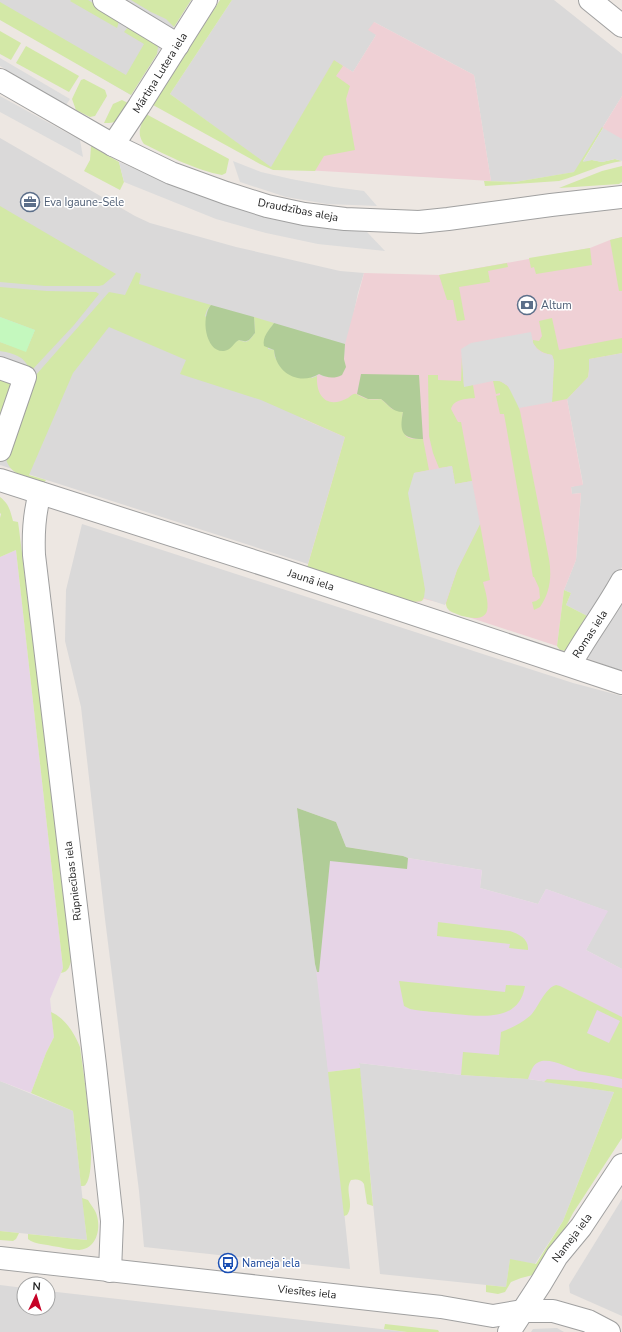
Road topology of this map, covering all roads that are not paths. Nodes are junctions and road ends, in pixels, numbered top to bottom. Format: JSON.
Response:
{"nodes":[{"id":1,"x":104,"y":0,"type":"edge"},
{"id":2,"x":206,"y":0,"type":"edge"},
{"id":3,"x":590,"y":0,"type":"edge"},
{"id":4,"x":622,"y":26,"type":"edge"},
{"id":5,"x":178,"y":45,"type":"junction"},
{"id":6,"x":0,"y":80,"type":"edge"},
{"id":7,"x":113,"y":145,"type":"junction"},
{"id":8,"x":622,"y":197,"type":"edge"},
{"id":9,"x":0,"y":368,"type":"edge"},
{"id":10,"x":0,"y":450,"type":"edge"},
{"id":11,"x":0,"y":480,"type":"edge"},
{"id":12,"x":40,"y":493,"type":"junction"},
{"id":13,"x":622,"y":581,"type":"edge"},
{"id":14,"x":570,"y":665,"type":"junction"},
{"id":15,"x":622,"y":683,"type":"edge"},
{"id":16,"x":622,"y":1165,"type":"edge"},
{"id":17,"x":0,"y":1258,"type":"edge"},
{"id":18,"x":110,"y":1271,"type":"junction"},
{"id":19,"x":522,"y":1311,"type":"junction"},
{"id":20,"x":509,"y":1332,"type":"edge"},
{"id":21,"x":610,"y":1332,"type":"edge"}],
"edges":[{"from":1,"to":5,"type":"street"},
{"from":2,"to":5,"type":"street","name":"Mārtiņa Lutera iela"},
{"from":3,"to":4,"type":"street"},
{"from":5,"to":7,"type":"street","name":"Mārtiņa Lutera iela"},
{"from":6,"to":7,"type":"street","name":"Draudzības aleja"},
{"from":7,"to":8,"type":"street","name":"Draudzības aleja"},
{"from":9,"to":10,"type":"street"},
{"from":11,"to":12,"type":"street","name":"Jaunā iela"},
{"from":12,"to":14,"type":"street","name":"Jaunā iela"},
{"from":12,"to":18,"type":"street","name":"Rūpniecības iela"},
{"from":13,"to":14,"type":"street","name":"Romas iela"},
{"from":14,"to":15,"type":"street","name":"Jaunā iela"},
{"from":16,"to":19,"type":"street","name":"Nameja iela"},
{"from":17,"to":18,"type":"street","name":"Viesītes iela"},
{"from":18,"to":19,"type":"street","name":"Viesītes iela"},
{"from":19,"to":20,"type":"street","name":"Nameja iela"},
{"from":19,"to":21,"type":"street","name":"Viesītes iela"}]}
